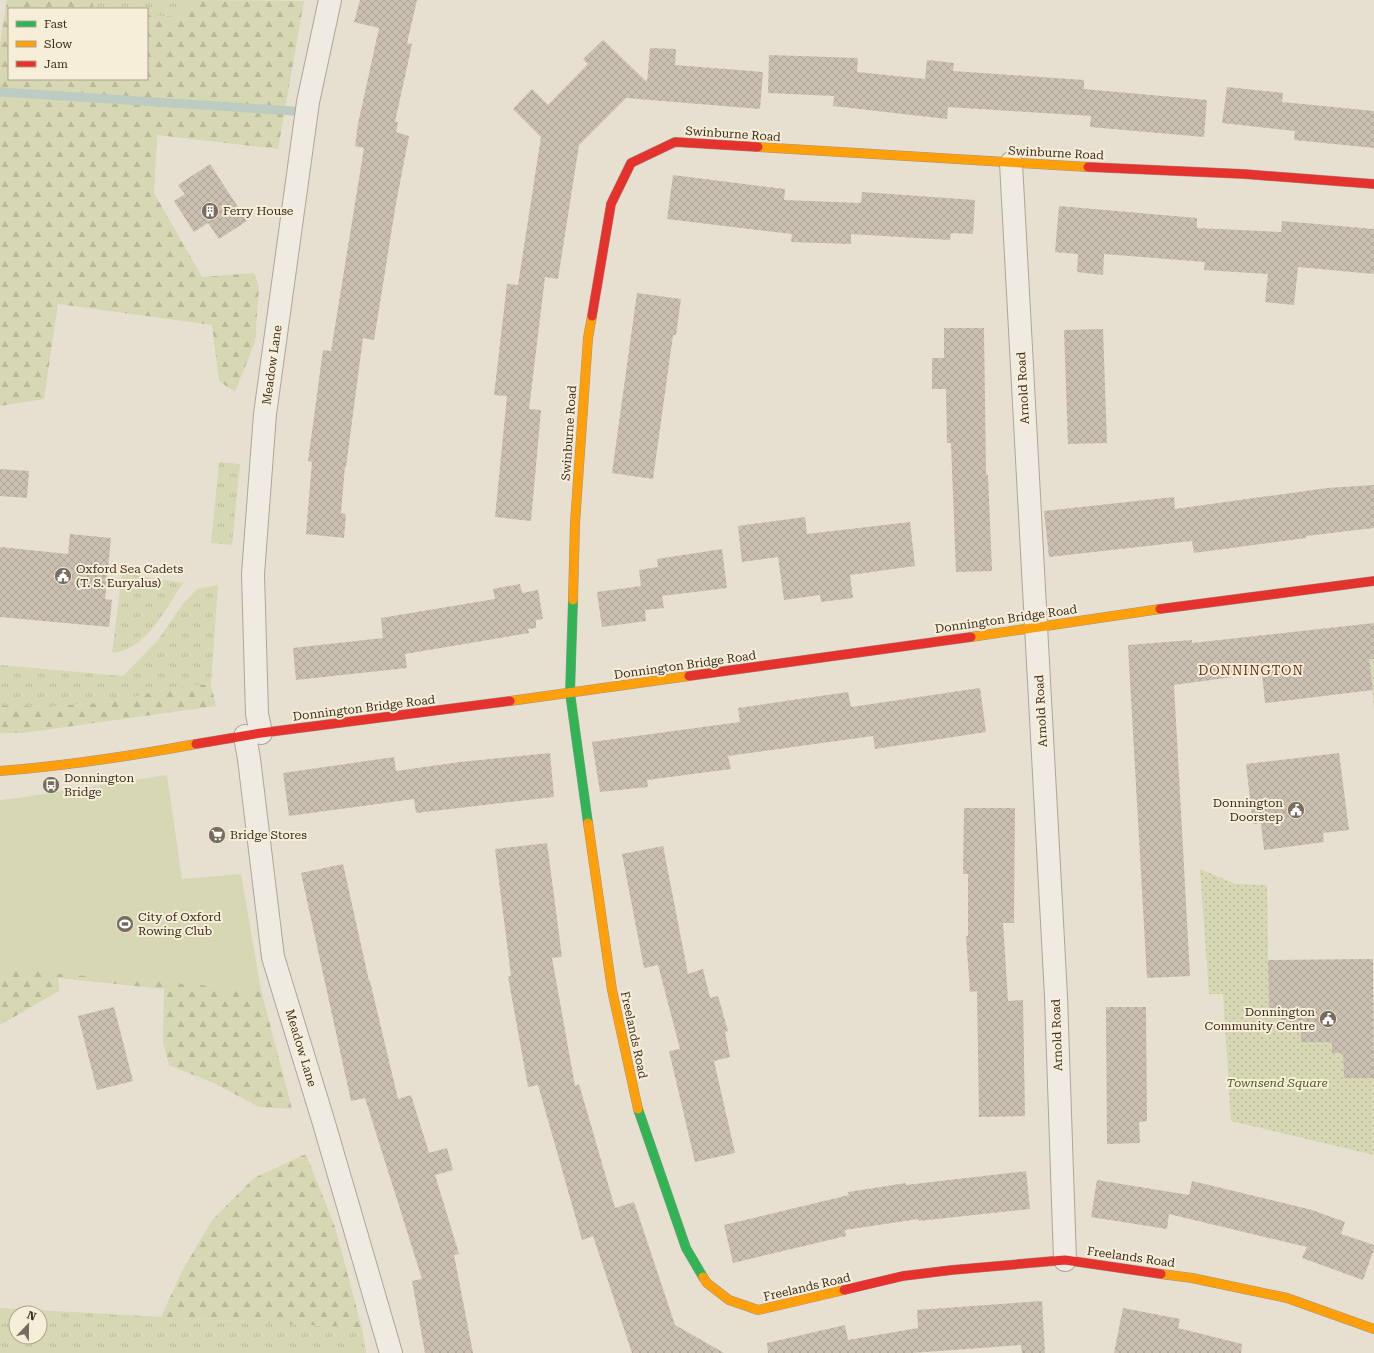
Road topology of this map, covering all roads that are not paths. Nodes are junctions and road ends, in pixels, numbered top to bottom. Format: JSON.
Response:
{"nodes":[{"id":1,"x":330,"y":0,"type":"edge"},
{"id":2,"x":1011,"y":163,"type":"junction"},
{"id":3,"x":1374,"y":184,"type":"edge"},
{"id":4,"x":1374,"y":581,"type":"edge"},
{"id":5,"x":1036,"y":628,"type":"junction"},
{"id":6,"x":570,"y":693,"type":"junction"},
{"id":7,"x":253,"y":735,"type":"junction"},
{"id":8,"x":0,"y":771,"type":"edge"},
{"id":9,"x":1065,"y":1260,"type":"junction"},
{"id":10,"x":1374,"y":1329,"type":"edge"},
{"id":11,"x":391,"y":1353,"type":"edge"}],
"edges":[{"from":1,"to":7,"type":"street","name":"Meadow Lane"},
{"from":2,"to":3,"type":"street","name":"Swinburne Road"},
{"from":2,"to":5,"type":"street","name":"Arnold Road"},
{"from":2,"to":6,"type":"street","name":"Swinburne Road"},
{"from":4,"to":5,"type":"street","name":"Donnington Bridge Road"},
{"from":5,"to":6,"type":"street","name":"Donnington Bridge Road"},
{"from":5,"to":9,"type":"street","name":"Arnold Road"},
{"from":6,"to":7,"type":"street","name":"Donnington Bridge Road"},
{"from":6,"to":9,"type":"street","name":"Freelands Road"},
{"from":7,"to":8,"type":"street","name":"Donnington Bridge Road"},
{"from":7,"to":11,"type":"street","name":"Meadow Lane"},
{"from":9,"to":10,"type":"street","name":"Freelands Road"}]}
